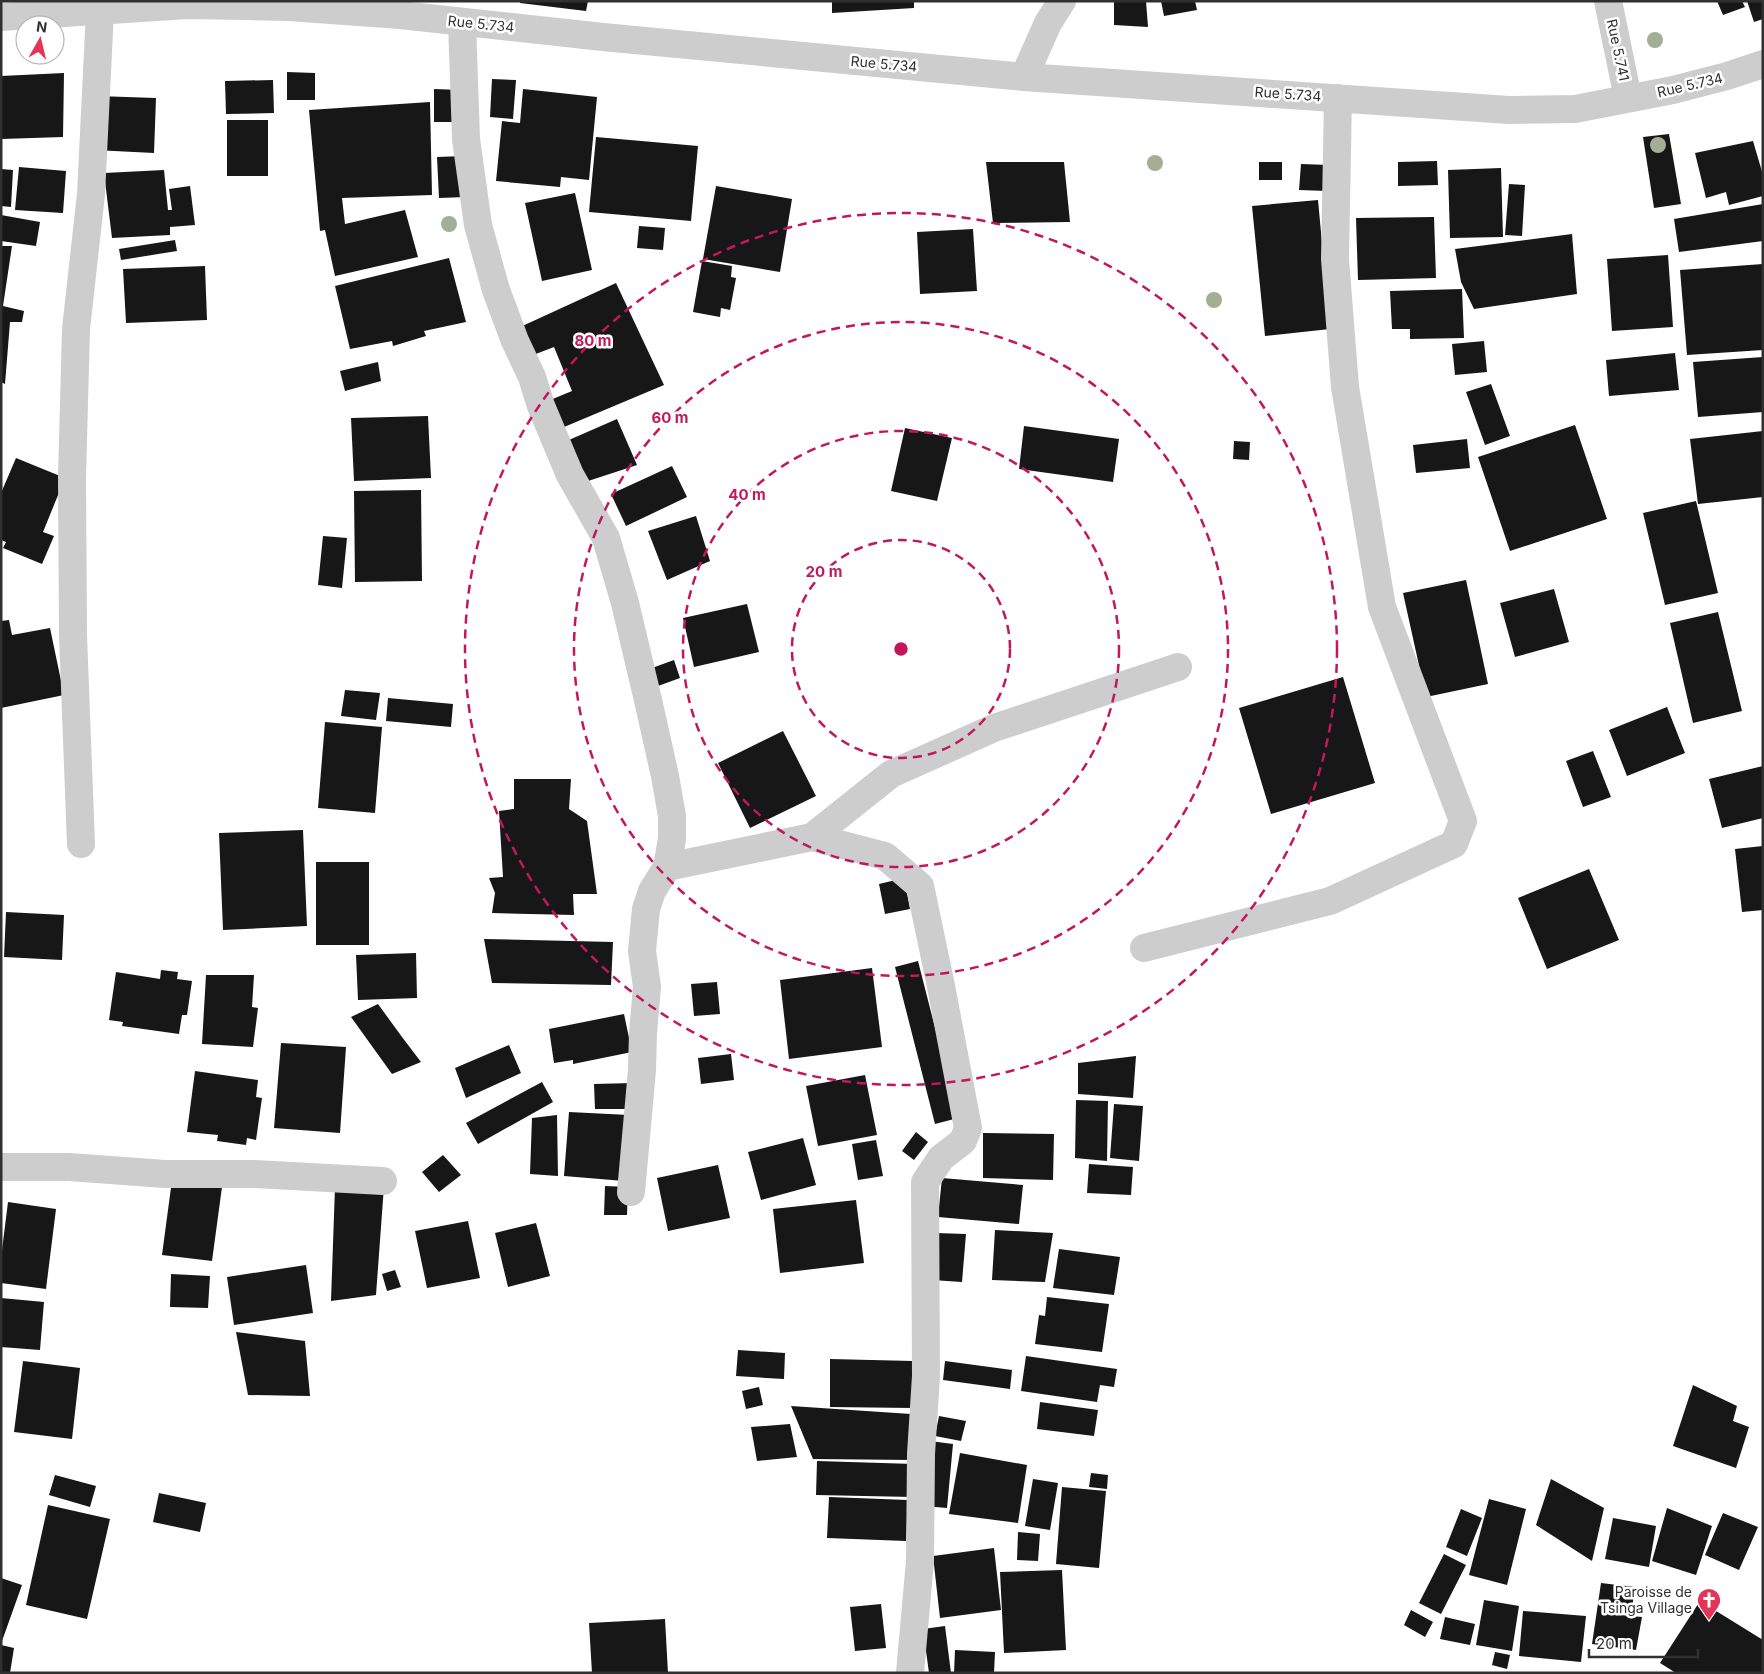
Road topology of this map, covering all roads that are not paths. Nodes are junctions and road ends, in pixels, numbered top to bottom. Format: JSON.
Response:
{"nodes":[{"id":1,"x":1062,"y":1,"type":"edge"},
{"id":2,"x":1608,"y":1,"type":"edge"},
{"id":3,"x":188,"y":3,"type":"edge"},
{"id":4,"x":100,"y":11,"type":"junction"},
{"id":5,"x":1,"y":17,"type":"edge"},
{"id":6,"x":462,"y":22,"type":"junction"},
{"id":7,"x":1763,"y":64,"type":"edge"},
{"id":8,"x":1024,"y":77,"type":"junction"},
{"id":9,"x":1338,"y":98,"type":"junction"},
{"id":10,"x":1628,"y":98,"type":"junction"},
{"id":11,"x":1178,"y":667,"type":"dead end"},
{"id":12,"x":812,"y":837,"type":"junction"},
{"id":13,"x":80,"y":844,"type":"dead end"},
{"id":14,"x":667,"y":867,"type":"junction"},
{"id":15,"x":1144,"y":948,"type":"dead end"},
{"id":16,"x":1,"y":1167,"type":"edge"},
{"id":17,"x":383,"y":1180,"type":"dead end"},
{"id":18,"x":631,"y":1192,"type":"dead end"},
{"id":19,"x":910,"y":1673,"type":"edge"}],
"edges":[{"from":1,"to":8,"type":"street"},
{"from":2,"to":10,"type":"street","name":"Rue 5.741"},
{"from":3,"to":4,"type":"street","name":"Rue 5.734"},
{"from":3,"to":6,"type":"street","name":"Rue 5.734"},
{"from":4,"to":5,"type":"street","name":"Rue 5.734"},
{"from":4,"to":13,"type":"street"},
{"from":6,"to":8,"type":"street","name":"Rue 5.734"},
{"from":6,"to":14,"type":"street"},
{"from":7,"to":10,"type":"street","name":"Rue 5.734"},
{"from":8,"to":9,"type":"street","name":"Rue 5.734"},
{"from":9,"to":10,"type":"street","name":"Rue 5.734"},
{"from":9,"to":15,"type":"street"},
{"from":11,"to":12,"type":"street"},
{"from":12,"to":14,"type":"street"},
{"from":12,"to":19,"type":"street"},
{"from":14,"to":18,"type":"street"},
{"from":16,"to":17,"type":"street"}]}
